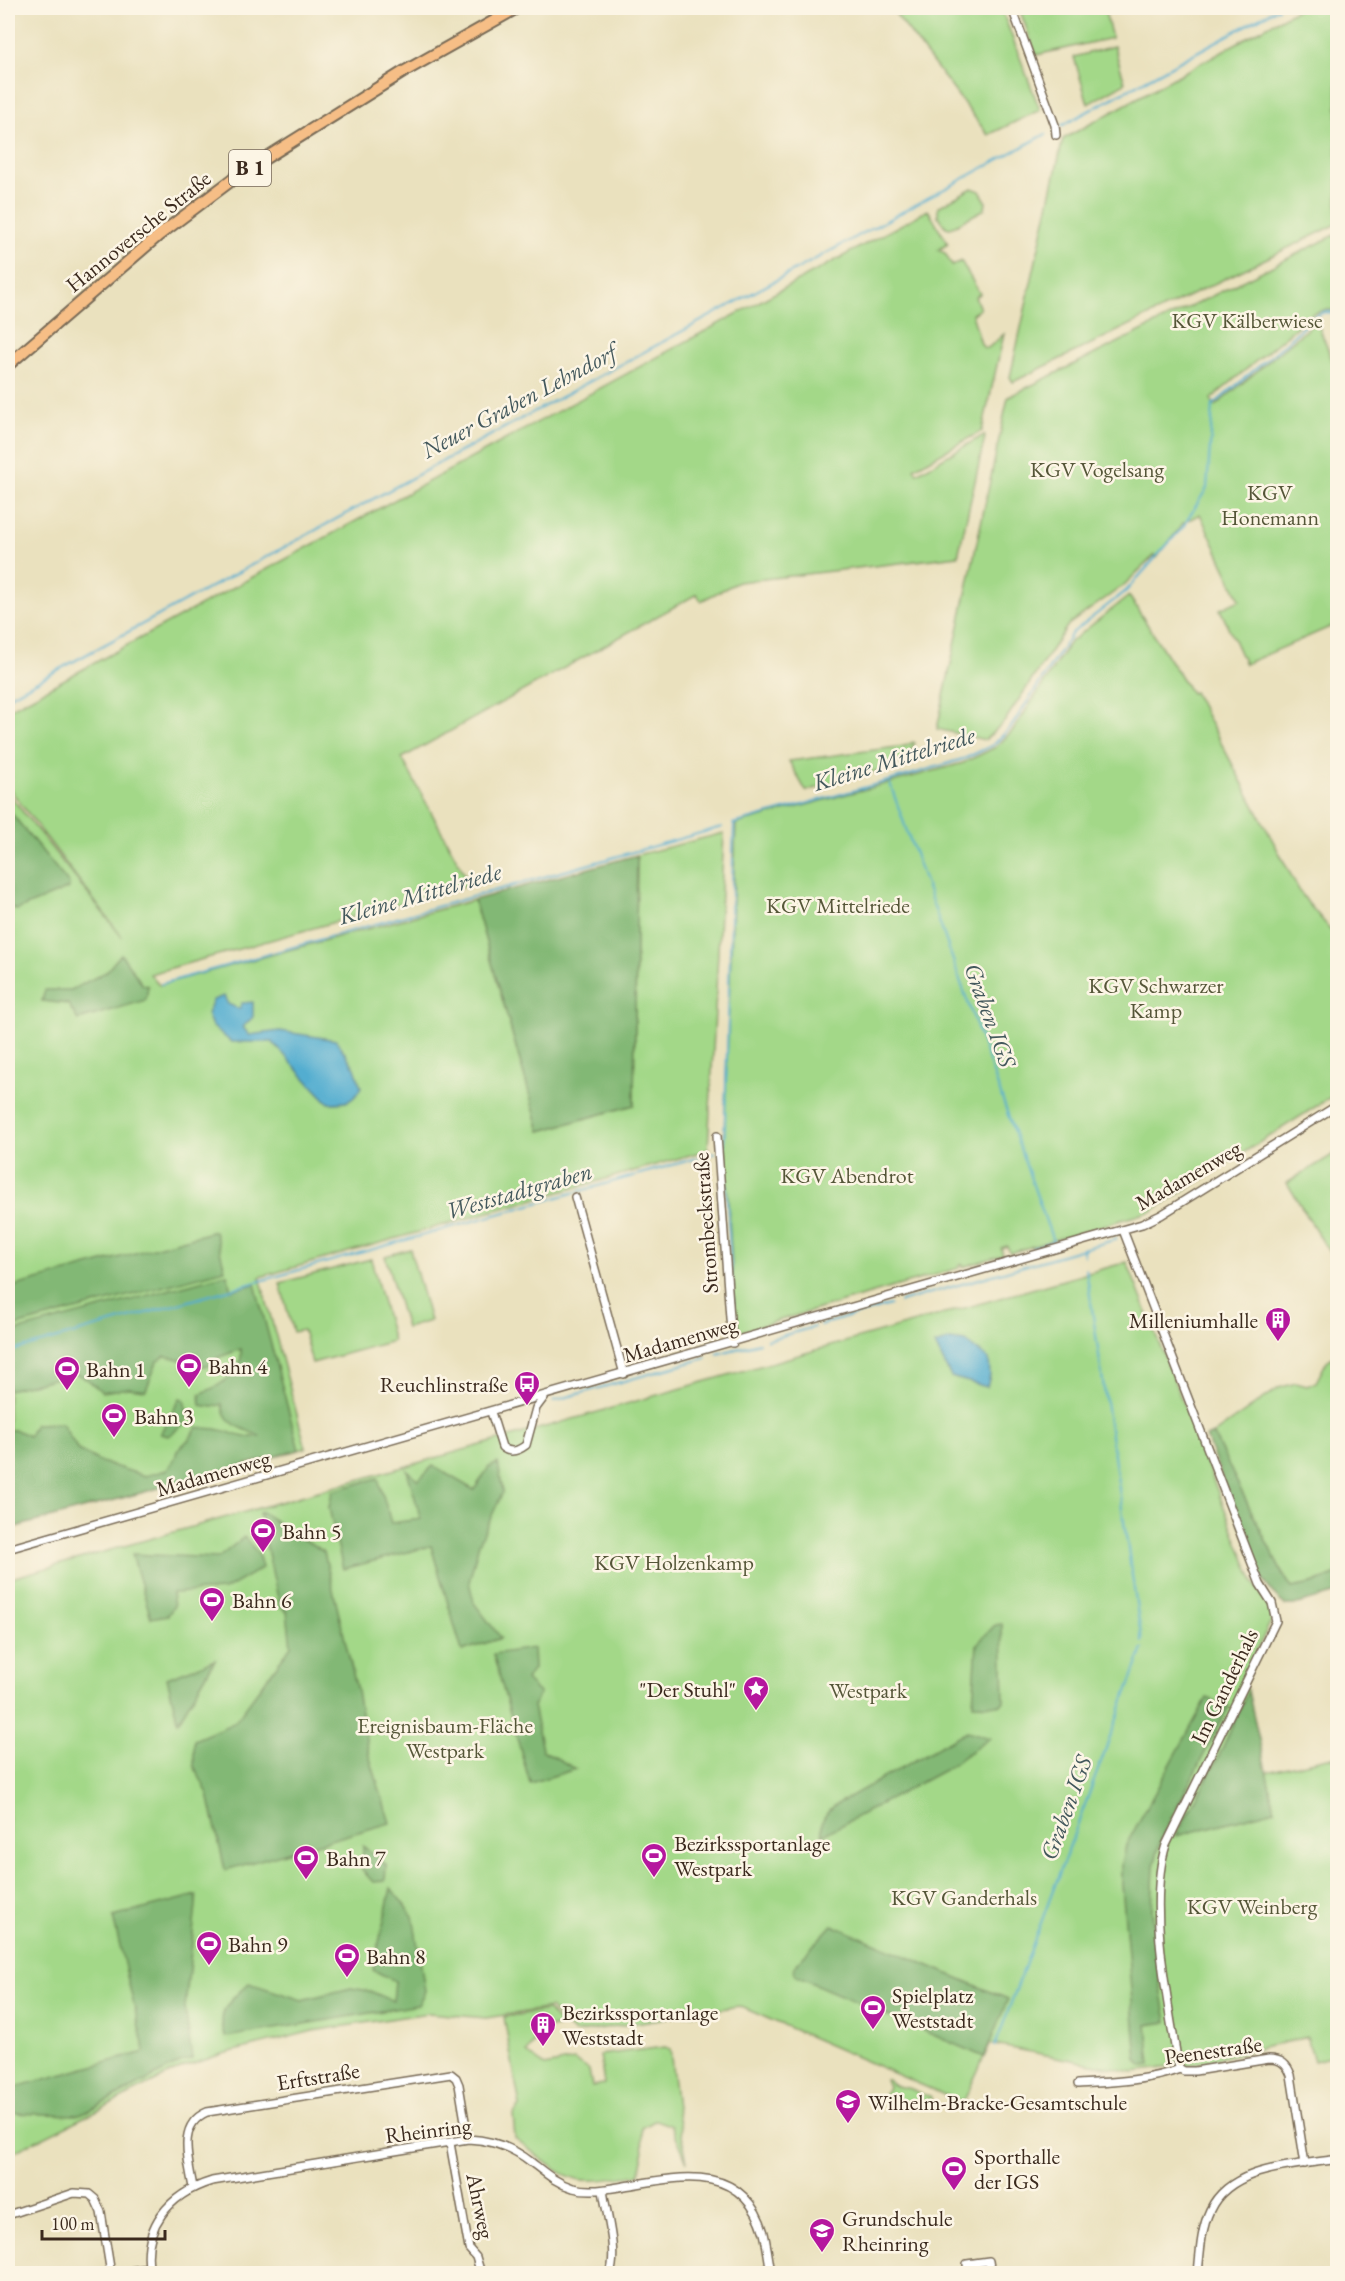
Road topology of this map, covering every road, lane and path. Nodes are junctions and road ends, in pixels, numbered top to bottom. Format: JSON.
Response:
{"nodes":[{"id":1,"x":517,"y":8,"type":"edge"},
{"id":2,"x":1012,"y":8,"type":"edge"},
{"id":3,"x":1056,"y":135,"type":"dead end"},
{"id":4,"x":8,"y":365,"type":"edge"},
{"id":5,"x":1338,"y":1105,"type":"edge"},
{"id":6,"x":717,"y":1136,"type":"dead end"},
{"id":7,"x":575,"y":1197,"type":"dead end"},
{"id":8,"x":1123,"y":1230,"type":"junction"},
{"id":9,"x":733,"y":1343,"type":"junction"},
{"id":10,"x":624,"y":1374,"type":"junction"},
{"id":11,"x":545,"y":1396,"type":"junction"},
{"id":12,"x":491,"y":1412,"type":"junction"},
{"id":13,"x":8,"y":1549,"type":"edge"},
{"id":14,"x":1180,"y":2069,"type":"junction"},
{"id":15,"x":1078,"y":2084,"type":"dead end"},
{"id":16,"x":468,"y":2139,"type":"junction"},
{"id":17,"x":450,"y":2143,"type":"junction"},
{"id":18,"x":1338,"y":2159,"type":"edge"},
{"id":19,"x":1305,"y":2164,"type":"junction"},
{"id":20,"x":193,"y":2188,"type":"junction"},
{"id":21,"x":603,"y":2190,"type":"junction"},
{"id":22,"x":8,"y":2215,"type":"edge"},
{"id":23,"x":613,"y":2265,"type":"junction"},
{"id":24,"x":149,"y":2271,"type":"edge"},
{"id":25,"x":112,"y":2274,"type":"edge"},
{"id":26,"x":481,"y":2274,"type":"edge"},
{"id":27,"x":610,"y":2274,"type":"edge"},
{"id":28,"x":618,"y":2274,"type":"edge"},
{"id":29,"x":771,"y":2274,"type":"edge"},
{"id":30,"x":968,"y":2274,"type":"edge"},
{"id":31,"x":991,"y":2274,"type":"edge"},
{"id":32,"x":1198,"y":2274,"type":"edge"}],
"edges":[{"from":1,"to":4,"type":"main road","name":"Hannoversche Straße","number":"B 1"},
{"from":2,"to":3,"type":"street"},
{"from":5,"to":8,"type":"street","name":"Madamenweg"},
{"from":6,"to":9,"type":"street","name":"Strombeckstraße"},
{"from":7,"to":10,"type":"street"},
{"from":8,"to":9,"type":"street","name":"Madamenweg"},
{"from":8,"to":14,"type":"street","name":"Im Ganderhals"},
{"from":9,"to":10,"type":"street","name":"Madamenweg"},
{"from":10,"to":11,"type":"street","name":"Madamenweg"},
{"from":11,"to":12,"type":"street","name":"Madamenweg"},
{"from":11,"to":12,"type":"street"},
{"from":12,"to":13,"type":"street","name":"Madamenweg"},
{"from":14,"to":15,"type":"street","name":"Peenestraße"},
{"from":14,"to":19,"type":"street","name":"Peenestraße"},
{"from":16,"to":17,"type":"street","name":"Rheinring"},
{"from":16,"to":20,"type":"street","name":"Erftstraße"},
{"from":16,"to":21,"type":"street","name":"Rheinring"},
{"from":17,"to":20,"type":"street","name":"Rheinring"},
{"from":17,"to":26,"type":"street","name":"Ahrweg"},
{"from":18,"to":19,"type":"street"},
{"from":19,"to":32,"type":"street"},
{"from":20,"to":24,"type":"street","name":"Rheinring"},
{"from":21,"to":23,"type":"street"},
{"from":21,"to":29,"type":"street","name":"Rheinring"},
{"from":22,"to":25,"type":"street"},
{"from":23,"to":27,"type":"street"},
{"from":23,"to":28,"type":"street"},
{"from":24,"to":25,"type":"street"},
{"from":30,"to":31,"type":"street"}]}
